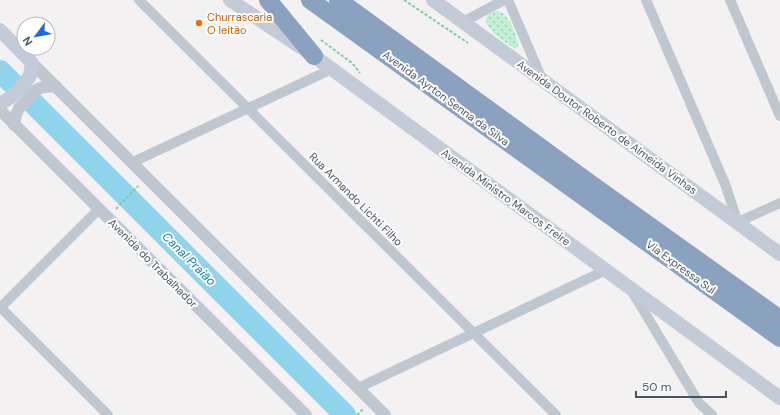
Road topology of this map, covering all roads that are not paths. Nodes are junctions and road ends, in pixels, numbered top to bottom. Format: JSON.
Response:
{"nodes":[{"id":1,"x":139,"y":0,"type":"edge"},
{"id":2,"x":230,"y":0,"type":"edge"},
{"id":3,"x":268,"y":0,"type":"edge"},
{"id":4,"x":310,"y":0,"type":"edge"},
{"id":5,"x":338,"y":0,"type":"edge"},
{"id":6,"x":433,"y":0,"type":"edge"},
{"id":7,"x":504,"y":0,"type":"edge"},
{"id":8,"x":508,"y":0,"type":"edge"},
{"id":9,"x":646,"y":0,"type":"edge"},
{"id":10,"x":730,"y":0,"type":"edge"},
{"id":11,"x":463,"y":22,"type":"junction"},
{"id":12,"x":0,"y":30,"type":"edge"},
{"id":13,"x":314,"y":56,"type":"junction"},
{"id":14,"x":32,"y":62,"type":"junction"},
{"id":15,"x":332,"y":69,"type":"junction"},
{"id":16,"x":542,"y":79,"type":"junction"},
{"id":17,"x":32,"y":85,"type":"junction"},
{"id":18,"x":56,"y":86,"type":"junction"},
{"id":19,"x":9,"y":103,"type":"edge"},
{"id":20,"x":248,"y":108,"type":"junction"},
{"id":21,"x":0,"y":110,"type":"edge"},
{"id":22,"x":780,"y":116,"type":"edge"},
{"id":23,"x":14,"y":125,"type":"junction"},
{"id":24,"x":133,"y":162,"type":"junction"},
{"id":25,"x":587,"y":190,"type":"junction"},
{"id":26,"x":780,"y":202,"type":"edge"},
{"id":27,"x":99,"y":209,"type":"junction"},
{"id":28,"x":738,"y":224,"type":"junction"},
{"id":29,"x":780,"y":254,"type":"edge"},
{"id":30,"x":606,"y":270,"type":"junction"},
{"id":31,"x":631,"y":289,"type":"junction"},
{"id":32,"x":0,"y":308,"type":"edge"},
{"id":33,"x":780,"y":319,"type":"edge"},
{"id":34,"x":473,"y":333,"type":"junction"},
{"id":35,"x":780,"y":338,"type":"edge"},
{"id":36,"x":358,"y":388,"type":"junction"},
{"id":37,"x":780,"y":398,"type":"edge"},
{"id":38,"x":108,"y":415,"type":"edge"},
{"id":39,"x":306,"y":415,"type":"edge"},
{"id":40,"x":385,"y":415,"type":"edge"},
{"id":41,"x":556,"y":415,"type":"edge"},
{"id":42,"x":712,"y":415,"type":"edge"}],
"edges":[{"from":1,"to":20,"type":"street","name":"Rua Armando Lichti Filho"},
{"from":2,"to":13,"type":"main road","name":"Avenida Ministro Marcos Freire"},
{"from":3,"to":13,"type":"highway"},
{"from":4,"to":25,"type":"highway","name":"Avenida Ayrton Senna da Silva"},
{"from":5,"to":25,"type":"highway","name":"Avenida Ayrton Senna da Silva"},
{"from":6,"to":11,"type":"main road","name":"Avenida Doutor Roberto de Almeida Vinhas"},
{"from":7,"to":11,"type":"street"},
{"from":8,"to":16,"type":"street"},
{"from":9,"to":28,"type":"street"},
{"from":10,"to":22,"type":"street"},
{"from":11,"to":16,"type":"main road","name":"Avenida Doutor Roberto de Almeida Vinhas"},
{"from":12,"to":14,"type":"main road"},
{"from":13,"to":15,"type":"main road","name":"Avenida Ministro Marcos Freire"},
{"from":14,"to":17,"type":"main road"},
{"from":14,"to":18,"type":"street"},
{"from":15,"to":20,"type":"street"},
{"from":15,"to":30,"type":"main road","name":"Avenida Ministro Marcos Freire"},
{"from":16,"to":28,"type":"main road","name":"Avenida Doutor Roberto de Almeida Vinhas"},
{"from":17,"to":18,"type":"street"},
{"from":17,"to":19,"type":"main road"},
{"from":18,"to":24,"type":"street"},
{"from":19,"to":23,"type":"street"},
{"from":20,"to":24,"type":"street"},
{"from":20,"to":34,"type":"street","name":"Rua Armando Lichti Filho"},
{"from":21,"to":23,"type":"street","name":"Avenida do Trabalhador"},
{"from":23,"to":27,"type":"street","name":"Avenida do Trabalhador"},
{"from":24,"to":36,"type":"street"},
{"from":25,"to":33,"type":"highway","name":"Via Expressa Sul"},
{"from":25,"to":35,"type":"highway","name":"Via Expressa Sul"},
{"from":26,"to":28,"type":"street"},
{"from":27,"to":32,"type":"street"},
{"from":27,"to":39,"type":"street","name":"Avenida do Trabalhador"},
{"from":28,"to":29,"type":"main road","name":"Avenida Doutor Roberto de Almeida Vinhas"},
{"from":30,"to":31,"type":"main road","name":"Avenida Ministro Marcos Freire"},
{"from":30,"to":34,"type":"street"},
{"from":31,"to":37,"type":"main road","name":"Avenida Ministro Marcos Freire"},
{"from":31,"to":42,"type":"street"},
{"from":32,"to":38,"type":"street"},
{"from":34,"to":36,"type":"street"},
{"from":34,"to":41,"type":"street","name":"Rua Armando Lichti Filho"},
{"from":36,"to":40,"type":"street"}]}
